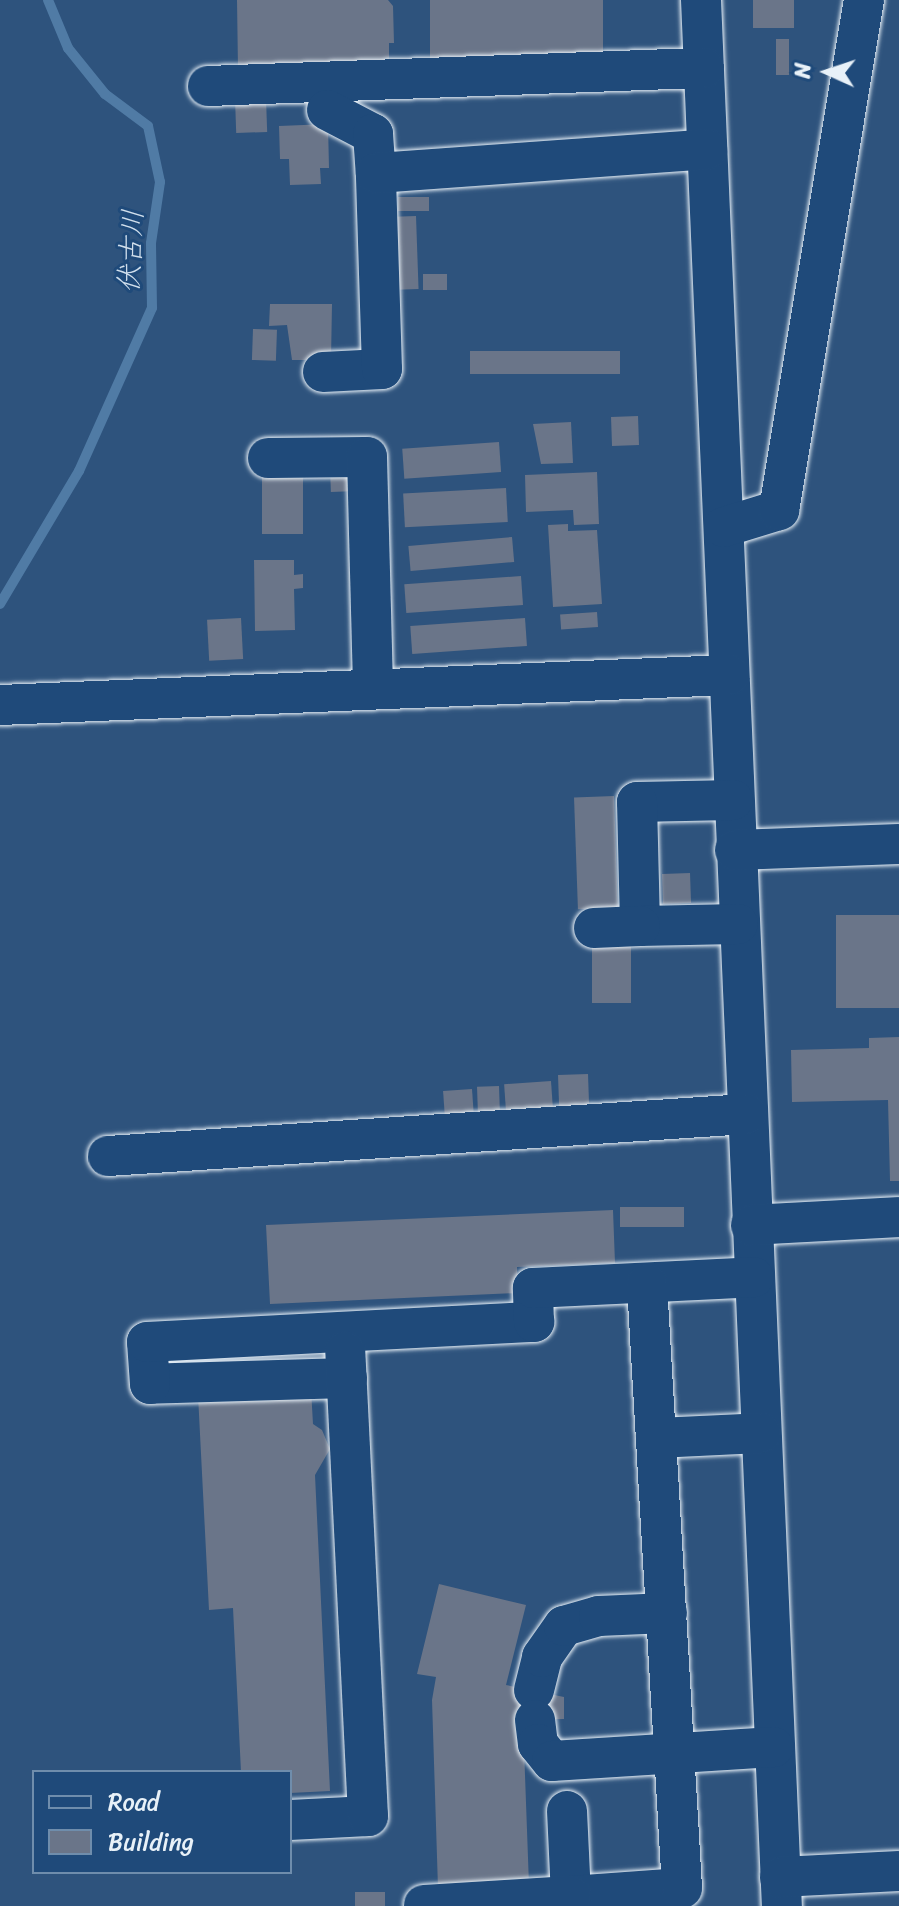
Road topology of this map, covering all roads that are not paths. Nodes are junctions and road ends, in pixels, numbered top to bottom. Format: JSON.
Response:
{"nodes":[{"id":1,"x":701,"y":0,"type":"edge"},
{"id":2,"x":864,"y":0,"type":"edge"},
{"id":3,"x":704,"y":68,"type":"junction"},
{"id":4,"x":208,"y":86,"type":"dead end"},
{"id":5,"x":327,"y":110,"type":"dead end"},
{"id":6,"x":707,"y":149,"type":"junction"},
{"id":7,"x":376,"y":173,"type":"junction"},
{"id":8,"x":323,"y":372,"type":"dead end"},
{"id":9,"x":268,"y":458,"type":"dead end"},
{"id":10,"x":724,"y":527,"type":"junction"},
{"id":11,"x":729,"y":675,"type":"junction"},
{"id":12,"x":373,"y":689,"type":"junction"},
{"id":13,"x":0,"y":705,"type":"edge"},
{"id":14,"x":733,"y":800,"type":"junction"},
{"id":15,"x":899,"y":844,"type":"edge"},
{"id":16,"x":735,"y":850,"type":"junction"},
{"id":17,"x":738,"y":924,"type":"junction"},
{"id":18,"x":640,"y":926,"type":"junction"},
{"id":19,"x":594,"y":928,"type":"dead end"},
{"id":20,"x":747,"y":1114,"type":"junction"},
{"id":21,"x":108,"y":1156,"type":"dead end"},
{"id":22,"x":899,"y":1217,"type":"edge"},
{"id":23,"x":751,"y":1225,"type":"junction"},
{"id":24,"x":754,"y":1277,"type":"junction"},
{"id":25,"x":647,"y":1284,"type":"junction"},
{"id":26,"x":344,"y":1332,"type":"junction"},
{"id":27,"x":347,"y":1378,"type":"junction"},
{"id":28,"x":761,"y":1433,"type":"junction"},
{"id":29,"x":656,"y":1438,"type":"junction"},
{"id":30,"x":667,"y":1613,"type":"junction"},
{"id":31,"x":774,"y":1747,"type":"junction"},
{"id":32,"x":675,"y":1753,"type":"junction"},
{"id":33,"x":567,"y":1811,"type":"dead end"},
{"id":34,"x":292,"y":1820,"type":"edge"},
{"id":35,"x":899,"y":1871,"type":"edge"},
{"id":36,"x":781,"y":1891,"type":"edge"},
{"id":37,"x":571,"y":1896,"type":"junction"},
{"id":38,"x":424,"y":1905,"type":"edge"}],
"edges":[{"from":1,"to":3,"type":"street"},
{"from":2,"to":10,"type":"street"},
{"from":3,"to":4,"type":"street"},
{"from":3,"to":6,"type":"street"},
{"from":5,"to":7,"type":"street"},
{"from":6,"to":7,"type":"street"},
{"from":6,"to":10,"type":"street"},
{"from":7,"to":8,"type":"street"},
{"from":9,"to":12,"type":"street"},
{"from":10,"to":11,"type":"street"},
{"from":11,"to":12,"type":"street"},
{"from":11,"to":14,"type":"street"},
{"from":12,"to":13,"type":"street"},
{"from":14,"to":16,"type":"street"},
{"from":14,"to":18,"type":"street"},
{"from":15,"to":16,"type":"street"},
{"from":16,"to":17,"type":"street"},
{"from":17,"to":18,"type":"street"},
{"from":17,"to":20,"type":"street"},
{"from":18,"to":19,"type":"street"},
{"from":20,"to":21,"type":"street"},
{"from":20,"to":23,"type":"street"},
{"from":22,"to":23,"type":"street"},
{"from":23,"to":24,"type":"street"},
{"from":24,"to":25,"type":"street"},
{"from":24,"to":28,"type":"street"},
{"from":25,"to":26,"type":"street"},
{"from":25,"to":29,"type":"street"},
{"from":26,"to":27,"type":"street"},
{"from":26,"to":27,"type":"street"},
{"from":27,"to":34,"type":"street"},
{"from":28,"to":29,"type":"street"},
{"from":28,"to":31,"type":"street"},
{"from":29,"to":30,"type":"street"},
{"from":30,"to":32,"type":"street"},
{"from":30,"to":32,"type":"street"},
{"from":31,"to":32,"type":"street"},
{"from":31,"to":36,"type":"street"},
{"from":32,"to":37,"type":"street"},
{"from":33,"to":37,"type":"street"},
{"from":35,"to":36,"type":"street"},
{"from":37,"to":38,"type":"street"}]}
